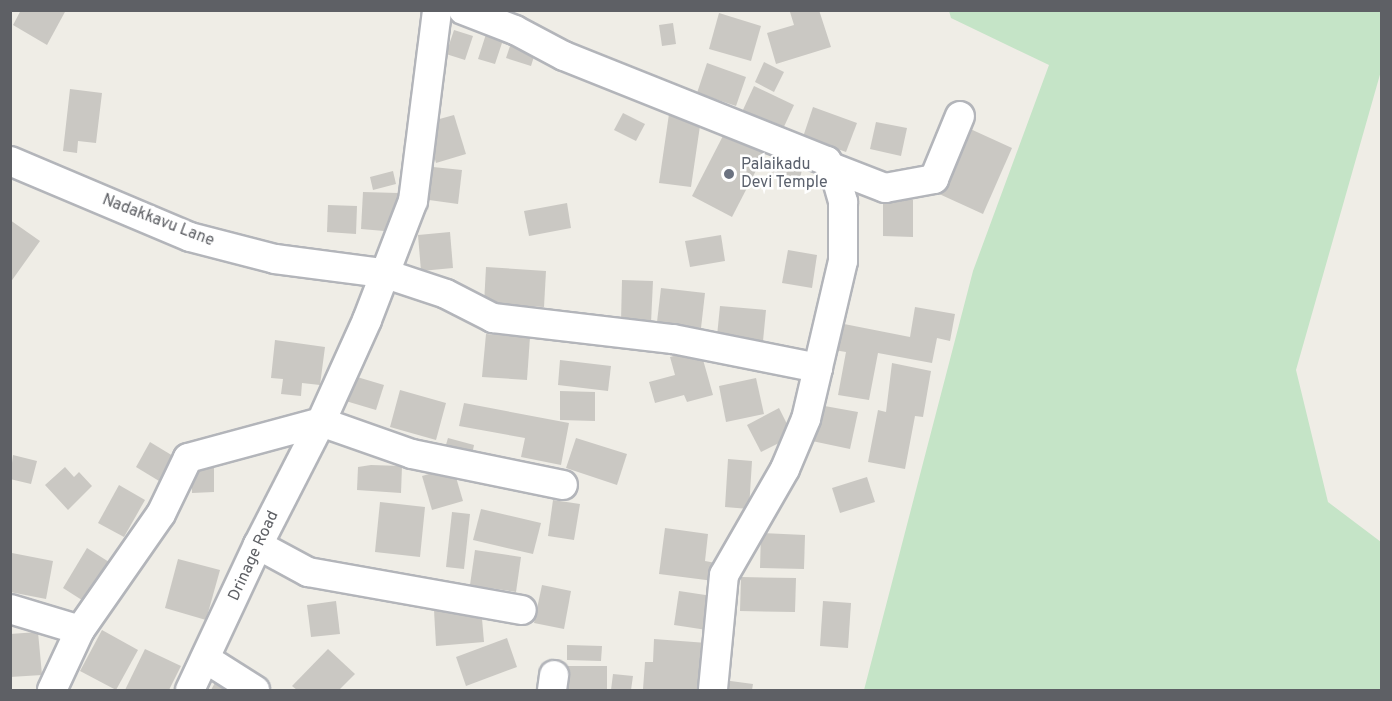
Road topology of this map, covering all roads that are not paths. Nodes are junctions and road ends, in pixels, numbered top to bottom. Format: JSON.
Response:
{"nodes":[{"id":1,"x":437,"y":10,"type":"edge"},
{"id":2,"x":463,"y":10,"type":"edge"},
{"id":3,"x":960,"y":116,"type":"dead end"},
{"id":4,"x":10,"y":161,"type":"edge"},
{"id":5,"x":831,"y":167,"type":"junction"},
{"id":6,"x":383,"y":273,"type":"junction"},
{"id":7,"x":818,"y":368,"type":"junction"},
{"id":8,"x":321,"y":422,"type":"junction"},
{"id":9,"x":563,"y":485,"type":"dead end"},
{"id":10,"x":258,"y":545,"type":"junction"},
{"id":11,"x":10,"y":609,"type":"edge"},
{"id":12,"x":522,"y":610,"type":"dead end"},
{"id":13,"x":80,"y":630,"type":"junction"},
{"id":14,"x":206,"y":659,"type":"junction"},
{"id":15,"x":52,"y":690,"type":"edge"},
{"id":16,"x":190,"y":690,"type":"edge"},
{"id":17,"x":255,"y":690,"type":"edge"},
{"id":18,"x":713,"y":690,"type":"edge"}],
"edges":[{"from":1,"to":6,"type":"street","name":"Drinage Road"},
{"from":2,"to":5,"type":"street"},
{"from":3,"to":5,"type":"street"},
{"from":4,"to":6,"type":"street","name":"Nadakkavu Lane"},
{"from":5,"to":7,"type":"street"},
{"from":6,"to":7,"type":"street","name":"Nadakkavu Lane"},
{"from":6,"to":8,"type":"street","name":"Drinage Road"},
{"from":7,"to":18,"type":"street"},
{"from":8,"to":9,"type":"street"},
{"from":8,"to":10,"type":"street","name":"Drinage Road"},
{"from":8,"to":13,"type":"street"},
{"from":10,"to":12,"type":"street"},
{"from":10,"to":14,"type":"street","name":"Drinage Road"},
{"from":11,"to":13,"type":"street"},
{"from":13,"to":15,"type":"street"},
{"from":14,"to":16,"type":"street","name":"Drinage Road"},
{"from":14,"to":17,"type":"street"}]}
